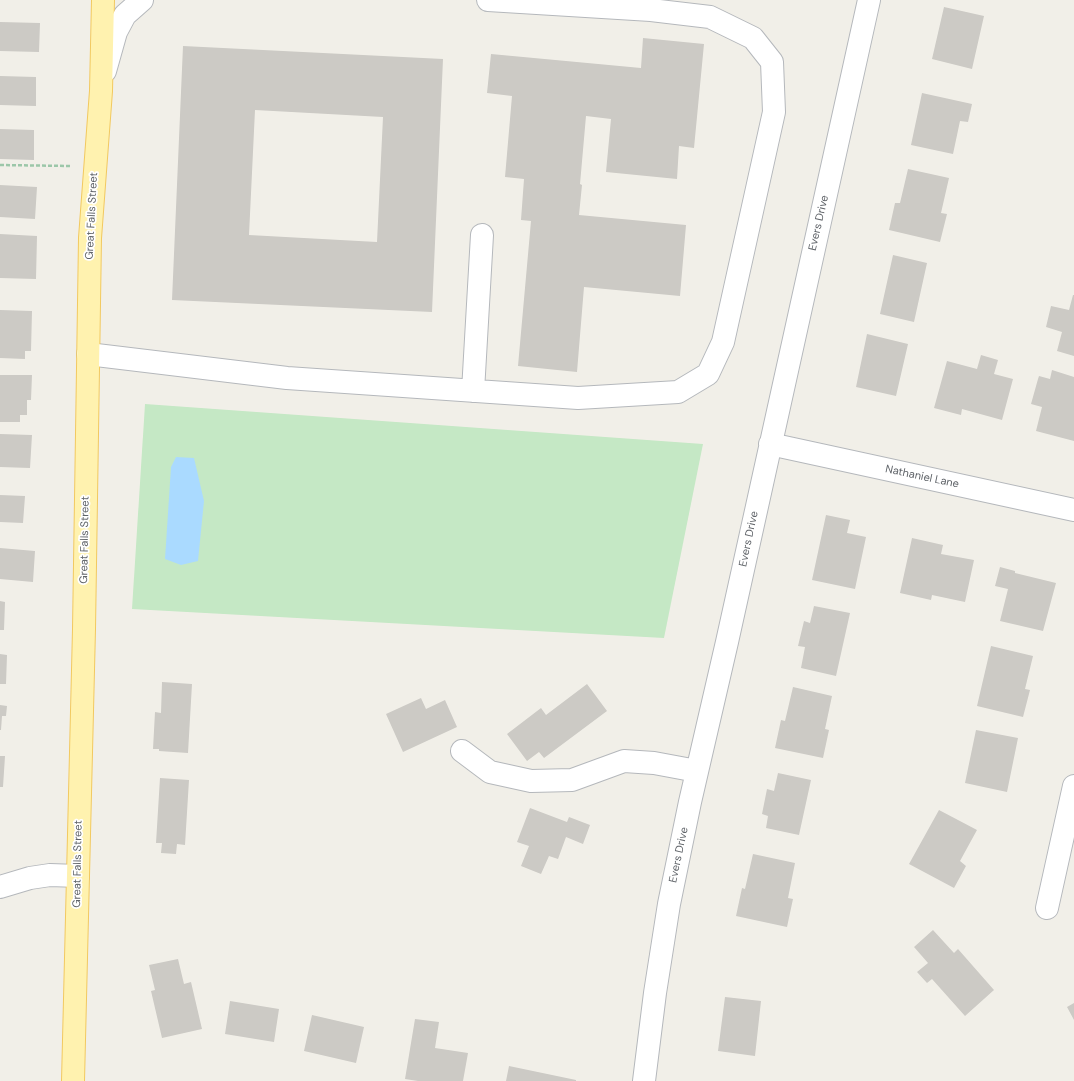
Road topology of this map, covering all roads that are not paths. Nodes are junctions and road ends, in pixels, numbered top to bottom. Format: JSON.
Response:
{"nodes":[{"id":1,"x":103,"y":0,"type":"edge"},
{"id":2,"x":142,"y":0,"type":"edge"},
{"id":3,"x":488,"y":0,"type":"edge"},
{"id":4,"x":869,"y":0,"type":"edge"},
{"id":5,"x":101,"y":91,"type":"junction"},
{"id":6,"x":482,"y":235,"type":"dead end"},
{"id":7,"x":88,"y":354,"type":"junction"},
{"id":8,"x":473,"y":391,"type":"junction"},
{"id":9,"x":770,"y":444,"type":"junction"},
{"id":10,"x":1074,"y":510,"type":"edge"},
{"id":11,"x":462,"y":751,"type":"dead end"},
{"id":12,"x":697,"y":771,"type":"junction"},
{"id":13,"x":1074,"y":786,"type":"edge"},
{"id":14,"x":78,"y":876,"type":"junction"},
{"id":15,"x":0,"y":887,"type":"edge"},
{"id":16,"x":1047,"y":908,"type":"dead end"},
{"id":17,"x":73,"y":1081,"type":"edge"},
{"id":18,"x":644,"y":1081,"type":"edge"}],
"edges":[{"from":1,"to":5,"type":"main road","name":"Great Falls Street"},
{"from":2,"to":5,"type":"street"},
{"from":3,"to":8,"type":"street"},
{"from":4,"to":9,"type":"street","name":"Evers Drive"},
{"from":5,"to":7,"type":"main road","name":"Great Falls Street"},
{"from":6,"to":8,"type":"street"},
{"from":7,"to":8,"type":"street"},
{"from":7,"to":14,"type":"main road","name":"Great Falls Street"},
{"from":9,"to":10,"type":"street","name":"Nathaniel Lane"},
{"from":9,"to":12,"type":"street","name":"Evers Drive"},
{"from":11,"to":12,"type":"street"},
{"from":12,"to":18,"type":"street","name":"Evers Drive"},
{"from":13,"to":16,"type":"street"},
{"from":14,"to":15,"type":"street"},
{"from":14,"to":17,"type":"main road","name":"Great Falls Street"}]}
